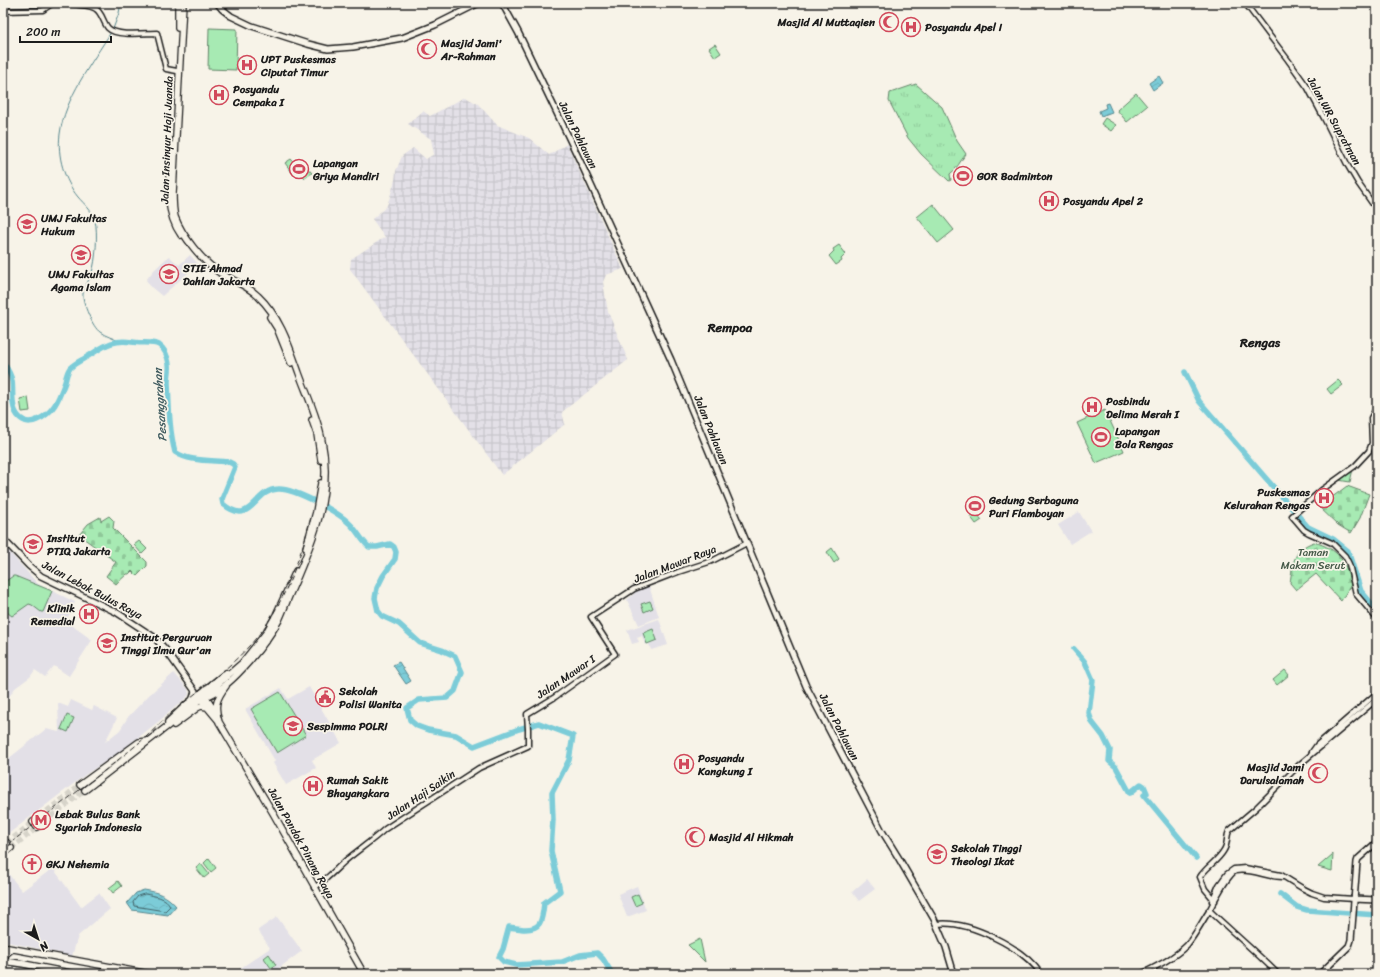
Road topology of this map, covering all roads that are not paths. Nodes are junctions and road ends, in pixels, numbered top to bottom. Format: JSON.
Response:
{"nodes":[{"id":1,"x":53,"y":3,"type":"edge"},
{"id":2,"x":69,"y":3,"type":"edge"},
{"id":3,"x":178,"y":3,"type":"edge"},
{"id":4,"x":183,"y":3,"type":"edge"},
{"id":5,"x":217,"y":3,"type":"edge"},
{"id":6,"x":480,"y":3,"type":"edge"},
{"id":7,"x":502,"y":3,"type":"edge"},
{"id":8,"x":1245,"y":3,"type":"edge"},
{"id":9,"x":3,"y":11,"type":"edge"},
{"id":10,"x":177,"y":71,"type":"junction"},
{"id":11,"x":1377,"y":210,"type":"edge"},
{"id":12,"x":1377,"y":407,"type":"edge"},
{"id":13,"x":321,"y":497,"type":"junction"},
{"id":14,"x":318,"y":513,"type":"junction"},
{"id":15,"x":3,"y":539,"type":"edge"},
{"id":16,"x":747,"y":543,"type":"junction"},
{"id":17,"x":1377,"y":619,"type":"edge"},
{"id":18,"x":615,"y":654,"type":"joint"},
{"id":19,"x":186,"y":678,"type":"junction"},
{"id":20,"x":231,"y":680,"type":"junction"},
{"id":21,"x":209,"y":689,"type":"junction"},
{"id":22,"x":1377,"y":693,"type":"edge"},
{"id":23,"x":198,"y":696,"type":"junction"},
{"id":24,"x":1377,"y":699,"type":"edge"},
{"id":25,"x":207,"y":707,"type":"junction"},
{"id":26,"x":216,"y":713,"type":"junction"},
{"id":27,"x":527,"y":714,"type":"joint"},
{"id":28,"x":219,"y":722,"type":"junction"},
{"id":29,"x":156,"y":735,"type":"junction"},
{"id":30,"x":148,"y":741,"type":"junction"},
{"id":31,"x":1311,"y":755,"type":"junction"},
{"id":32,"x":80,"y":785,"type":"tunnel mouth"},
{"id":33,"x":85,"y":790,"type":"tunnel mouth"},
{"id":34,"x":1377,"y":842,"type":"edge"},
{"id":35,"x":7,"y":846,"type":"tunnel mouth"},
{"id":36,"x":3,"y":854,"type":"edge"},
{"id":37,"x":314,"y":888,"type":"junction"},
{"id":38,"x":1354,"y":899,"type":"junction"},
{"id":39,"x":1365,"y":899,"type":"junction"},
{"id":40,"x":1214,"y":900,"type":"junction"},
{"id":41,"x":1377,"y":900,"type":"edge"},
{"id":42,"x":1354,"y":908,"type":"junction"},
{"id":43,"x":1210,"y":909,"type":"junction"},
{"id":44,"x":937,"y":924,"type":"junction"},
{"id":45,"x":3,"y":947,"type":"edge"},
{"id":46,"x":12,"y":949,"type":"junction"},
{"id":47,"x":3,"y":961,"type":"edge"},
{"id":48,"x":3,"y":967,"type":"edge"},
{"id":49,"x":3,"y":970,"type":"edge"},
{"id":50,"x":4,"y":974,"type":"edge"},
{"id":51,"x":37,"y":974,"type":"edge"},
{"id":52,"x":75,"y":974,"type":"edge"},
{"id":53,"x":149,"y":974,"type":"edge"},
{"id":54,"x":364,"y":974,"type":"edge"},
{"id":55,"x":954,"y":974,"type":"edge"},
{"id":56,"x":1041,"y":974,"type":"edge"},
{"id":57,"x":1141,"y":974,"type":"edge"},
{"id":58,"x":1278,"y":974,"type":"edge"},
{"id":59,"x":1320,"y":974,"type":"edge"}],
"edges":[{"from":1,"to":9,"type":"street"},
{"from":2,"to":10,"type":"street"},
{"from":3,"to":10,"type":"highway","name":"Jalan Insinyur Haji Juanda"},
{"from":4,"to":13,"type":"highway","name":"Jalan Insinyur Haji Juanda"},
{"from":5,"to":6,"type":"main road"},
{"from":7,"to":16,"type":"main road","name":"Jalan Pahlawan"},
{"from":8,"to":11,"type":"street","name":"Jalan WR Supratman"},
{"from":10,"to":13,"type":"highway","name":"Jalan Insinyur Haji Juanda"},
{"from":12,"to":17,"type":"street"},
{"from":13,"to":14,"type":"highway","name":"Jalan Insinyur Haji Juanda"},
{"from":14,"to":20,"type":"highway","name":"Jalan Insinyur Haji Juanda"},
{"from":14,"to":21,"type":"highway","name":"Jalan Insinyur Haji Juanda"},
{"from":15,"to":19,"type":"main road","name":"Jalan Lebak Bulus Raya"},
{"from":16,"to":18,"type":"street","name":"Jalan Mawar Raya"},
{"from":16,"to":44,"type":"main road","name":"Jalan Pahlawan"},
{"from":18,"to":27,"type":"street","name":"Jalan Mawar I"},
{"from":19,"to":23,"type":"main road","name":"Jalan Lebak Bulus Raya"},
{"from":19,"to":23,"type":"main road","name":"Jalan Lebak Bulus Raya"},
{"from":20,"to":21,"type":"highway"},
{"from":20,"to":26,"type":"highway"},
{"from":21,"to":23,"type":"highway","name":"Jalan Insinyur Haji Juanda"},
{"from":22,"to":31,"type":"street"},
{"from":23,"to":25,"type":"highway","name":"Jalan Pondok Pinang Raya"},
{"from":23,"to":26,"type":"highway","name":"Jalan Pondok Pinang Raya"},
{"from":23,"to":29,"type":"highway","name":"Jalan Insinyur Haji Juanda"},
{"from":24,"to":31,"type":"street"},
{"from":25,"to":28,"type":"highway","name":"Jalan Pondok Pinang Raya"},
{"from":25,"to":29,"type":"highway"},
{"from":26,"to":28,"type":"highway","name":"Jalan Pondok Pinang Raya"},
{"from":27,"to":37,"type":"street","name":"Jalan Haji Saikin"},
{"from":28,"to":37,"type":"highway","name":"Jalan Pondok Pinang Raya"},
{"from":29,"to":30,"type":"highway"},
{"from":30,"to":32,"type":"highway"},
{"from":30,"to":33,"type":"highway"},
{"from":31,"to":40,"type":"street"},
{"from":34,"to":38,"type":"main road"},
{"from":35,"to":36,"type":"highway"},
{"from":37,"to":54,"type":"highway","name":"Jalan Pondok Pinang Raya"},
{"from":38,"to":39,"type":"main road"},
{"from":38,"to":40,"type":"street"},
{"from":38,"to":42,"type":"main road"},
{"from":39,"to":41,"type":"main road"},
{"from":39,"to":42,"type":"main road"},
{"from":40,"to":43,"type":"street"},
{"from":42,"to":59,"type":"main road"},
{"from":43,"to":57,"type":"street"},
{"from":43,"to":58,"type":"street"},
{"from":44,"to":55,"type":"main road","name":"Jalan Pahlawan"},
{"from":44,"to":56,"type":"street"},
{"from":45,"to":46,"type":"highway"},
{"from":46,"to":47,"type":"highway"},
{"from":46,"to":53,"type":"highway"},
{"from":47,"to":52,"type":"highway","bridge":true},
{"from":48,"to":51,"type":"highway"},
{"from":49,"to":50,"type":"highway"}]}
